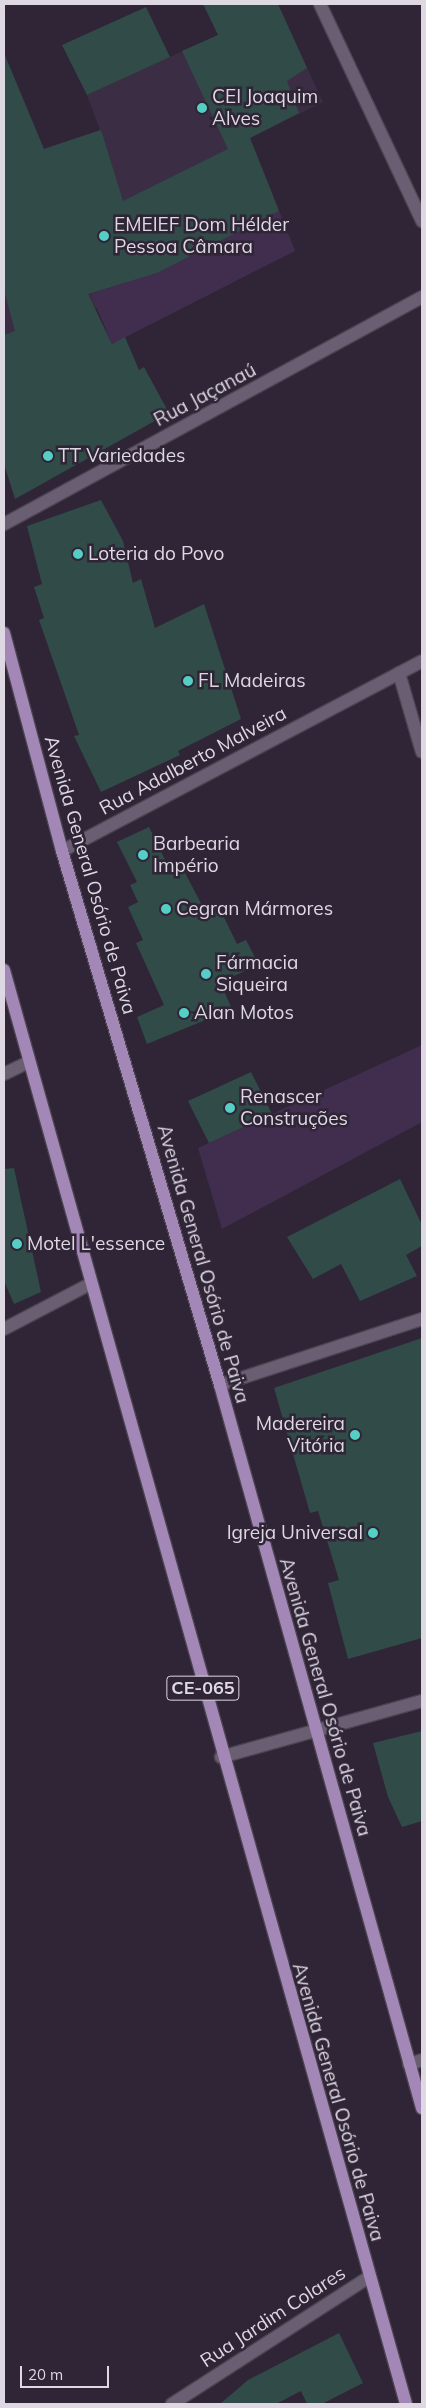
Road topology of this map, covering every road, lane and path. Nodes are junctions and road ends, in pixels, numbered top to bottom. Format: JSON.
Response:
{"nodes":[{"id":1,"x":320,"y":4,"type":"edge"},
{"id":2,"x":422,"y":221,"type":"edge"},
{"id":3,"x":422,"y":297,"type":"edge"},
{"id":4,"x":4,"y":524,"type":"edge"},
{"id":5,"x":4,"y":633,"type":"edge"},
{"id":6,"x":422,"y":661,"type":"edge"},
{"id":7,"x":399,"y":674,"type":"junction"},
{"id":8,"x":422,"y":752,"type":"edge"},
{"id":9,"x":62,"y":852,"type":"junction"},
{"id":10,"x":4,"y":970,"type":"edge"},
{"id":11,"x":29,"y":1062,"type":"junction"},
{"id":12,"x":4,"y":1074,"type":"edge"},
{"id":13,"x":90,"y":1284,"type":"junction"},
{"id":14,"x":422,"y":1319,"type":"edge"},
{"id":15,"x":4,"y":1329,"type":"edge"},
{"id":16,"x":220,"y":1385,"type":"junction"},
{"id":17,"x":422,"y":1701,"type":"edge"},
{"id":18,"x":316,"y":1731,"type":"junction"},
{"id":19,"x":221,"y":1757,"type":"junction"},
{"id":20,"x":422,"y":2060,"type":"edge"},
{"id":21,"x":409,"y":2064,"type":"junction"},
{"id":22,"x":422,"y":2108,"type":"edge"},
{"id":23,"x":369,"y":2277,"type":"junction"},
{"id":24,"x":172,"y":2404,"type":"edge"},
{"id":25,"x":406,"y":2404,"type":"edge"}],
"edges":[{"from":1,"to":2,"type":"street"},
{"from":3,"to":4,"type":"street","name":"Rua Jaçanaú"},
{"from":5,"to":9,"type":"main road","name":"Avenida General Osório de Paiva"},
{"from":6,"to":7,"type":"street","name":"Rua Adalberto Malveira"},
{"from":7,"to":8,"type":"street"},
{"from":7,"to":9,"type":"street","name":"Rua Adalberto Malveira"},
{"from":9,"to":16,"type":"main road","name":"Avenida General Osório de Paiva"},
{"from":10,"to":11,"type":"main road","name":"Avenida General Osório de Paiva","number":"CE-065"},
{"from":11,"to":12,"type":"street"},
{"from":11,"to":13,"type":"main road","name":"Avenida General Osório de Paiva","number":"CE-065"},
{"from":13,"to":15,"type":"street"},
{"from":13,"to":19,"type":"main road","name":"Avenida General Osório de Paiva","number":"CE-065"},
{"from":14,"to":16,"type":"street"},
{"from":16,"to":18,"type":"main road","name":"Avenida General Osório de Paiva"},
{"from":17,"to":18,"type":"street"},
{"from":18,"to":19,"type":"street"},
{"from":18,"to":21,"type":"main road","name":"Avenida General Osório de Paiva"},
{"from":19,"to":23,"type":"main road","name":"Avenida General Osório de Paiva","number":"CE-065"},
{"from":20,"to":21,"type":"street"},
{"from":21,"to":22,"type":"main road","name":"Avenida General Osório de Paiva"},
{"from":23,"to":24,"type":"street","name":"Rua Jardim Colares"},
{"from":23,"to":25,"type":"main road","name":"Avenida General Osório de Paiva","number":"CE-065"}]}
